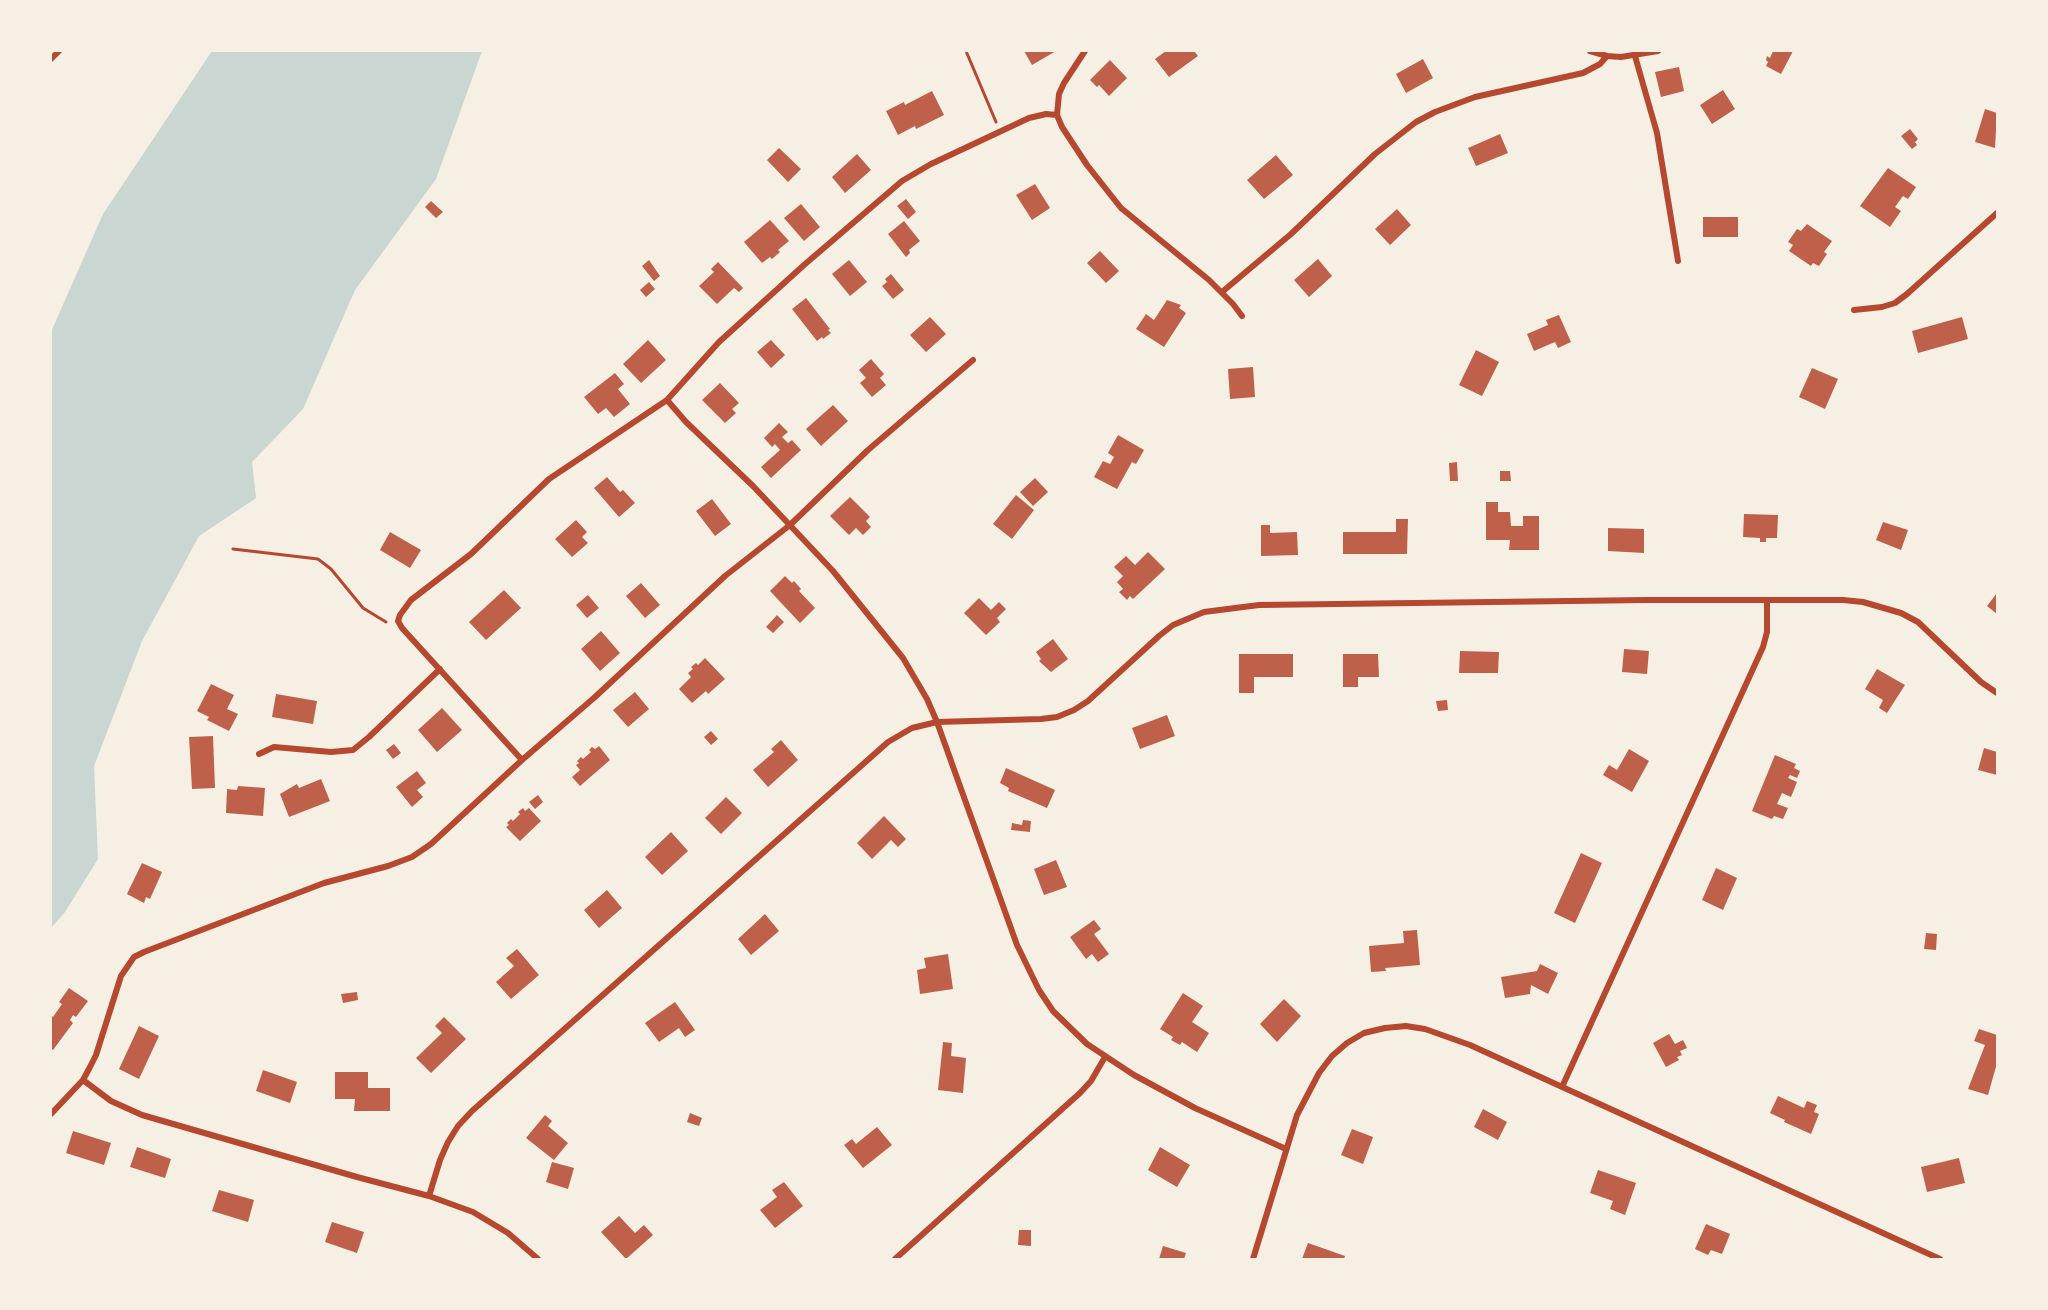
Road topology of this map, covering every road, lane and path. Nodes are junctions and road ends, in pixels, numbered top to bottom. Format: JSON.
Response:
{"nodes":[{"id":1,"x":59,"y":51,"type":"edge"},
{"id":2,"x":966,"y":51,"type":"edge"},
{"id":3,"x":1085,"y":51,"type":"edge"},
{"id":4,"x":1590,"y":51,"type":"edge"},
{"id":5,"x":1658,"y":51,"type":"edge"},
{"id":6,"x":1607,"y":56,"type":"junction"},
{"id":7,"x":1635,"y":56,"type":"junction"},
{"id":8,"x":51,"y":59,"type":"edge"},
{"id":9,"x":1057,"y":115,"type":"junction"},
{"id":10,"x":1000,"y":132,"type":"junction"},
{"id":11,"x":1997,"y":213,"type":"edge"},
{"id":12,"x":1678,"y":261,"type":"dead end"},
{"id":13,"x":1222,"y":292,"type":"junction"},
{"id":14,"x":1854,"y":310,"type":"dead end"},
{"id":15,"x":1242,"y":316,"type":"dead end"},
{"id":16,"x":973,"y":360,"type":"dead end"},
{"id":17,"x":667,"y":400,"type":"junction"},
{"id":18,"x":790,"y":525,"type":"junction"},
{"id":19,"x":233,"y":549,"type":"dead end"},
{"id":20,"x":1767,"y":600,"type":"junction"},
{"id":21,"x":402,"y":628,"type":"junction"},
{"id":22,"x":440,"y":669,"type":"junction"},
{"id":23,"x":1997,"y":693,"type":"edge"},
{"id":24,"x":937,"y":722,"type":"junction"},
{"id":25,"x":259,"y":754,"type":"dead end"},
{"id":26,"x":522,"y":760,"type":"junction"},
{"id":27,"x":1105,"y":1057,"type":"junction"},
{"id":28,"x":83,"y":1080,"type":"junction"},
{"id":29,"x":1562,"y":1087,"type":"junction"},
{"id":30,"x":51,"y":1113,"type":"edge"},
{"id":31,"x":1286,"y":1149,"type":"junction"},
{"id":32,"x":429,"y":1196,"type":"junction"},
{"id":33,"x":538,"y":1259,"type":"edge"},
{"id":34,"x":895,"y":1259,"type":"edge"},
{"id":35,"x":1252,"y":1259,"type":"edge"},
{"id":36,"x":1940,"y":1259,"type":"edge"}],
"edges":[{"from":1,"to":8,"type":"street"},
{"from":2,"to":10,"type":"path"},
{"from":3,"to":9,"type":"street"},
{"from":4,"to":6,"type":"street"},
{"from":5,"to":7,"type":"street"},
{"from":6,"to":7,"type":"street"},
{"from":6,"to":13,"type":"street"},
{"from":7,"to":12,"type":"street"},
{"from":9,"to":10,"type":"street"},
{"from":9,"to":13,"type":"street"},
{"from":10,"to":17,"type":"street"},
{"from":11,"to":14,"type":"street"},
{"from":13,"to":15,"type":"street"},
{"from":16,"to":18,"type":"street"},
{"from":17,"to":18,"type":"street"},
{"from":17,"to":21,"type":"street"},
{"from":18,"to":24,"type":"street"},
{"from":18,"to":26,"type":"street"},
{"from":19,"to":21,"type":"path"},
{"from":20,"to":23,"type":"street"},
{"from":20,"to":24,"type":"street"},
{"from":20,"to":29,"type":"street"},
{"from":21,"to":22,"type":"street"},
{"from":22,"to":25,"type":"street"},
{"from":22,"to":26,"type":"street"},
{"from":24,"to":27,"type":"street"},
{"from":24,"to":32,"type":"street"},
{"from":26,"to":28,"type":"street"},
{"from":27,"to":31,"type":"street"},
{"from":27,"to":34,"type":"street"},
{"from":28,"to":30,"type":"street"},
{"from":28,"to":32,"type":"street"},
{"from":29,"to":31,"type":"street"},
{"from":29,"to":36,"type":"street"},
{"from":31,"to":35,"type":"street"},
{"from":32,"to":33,"type":"street"}]}
